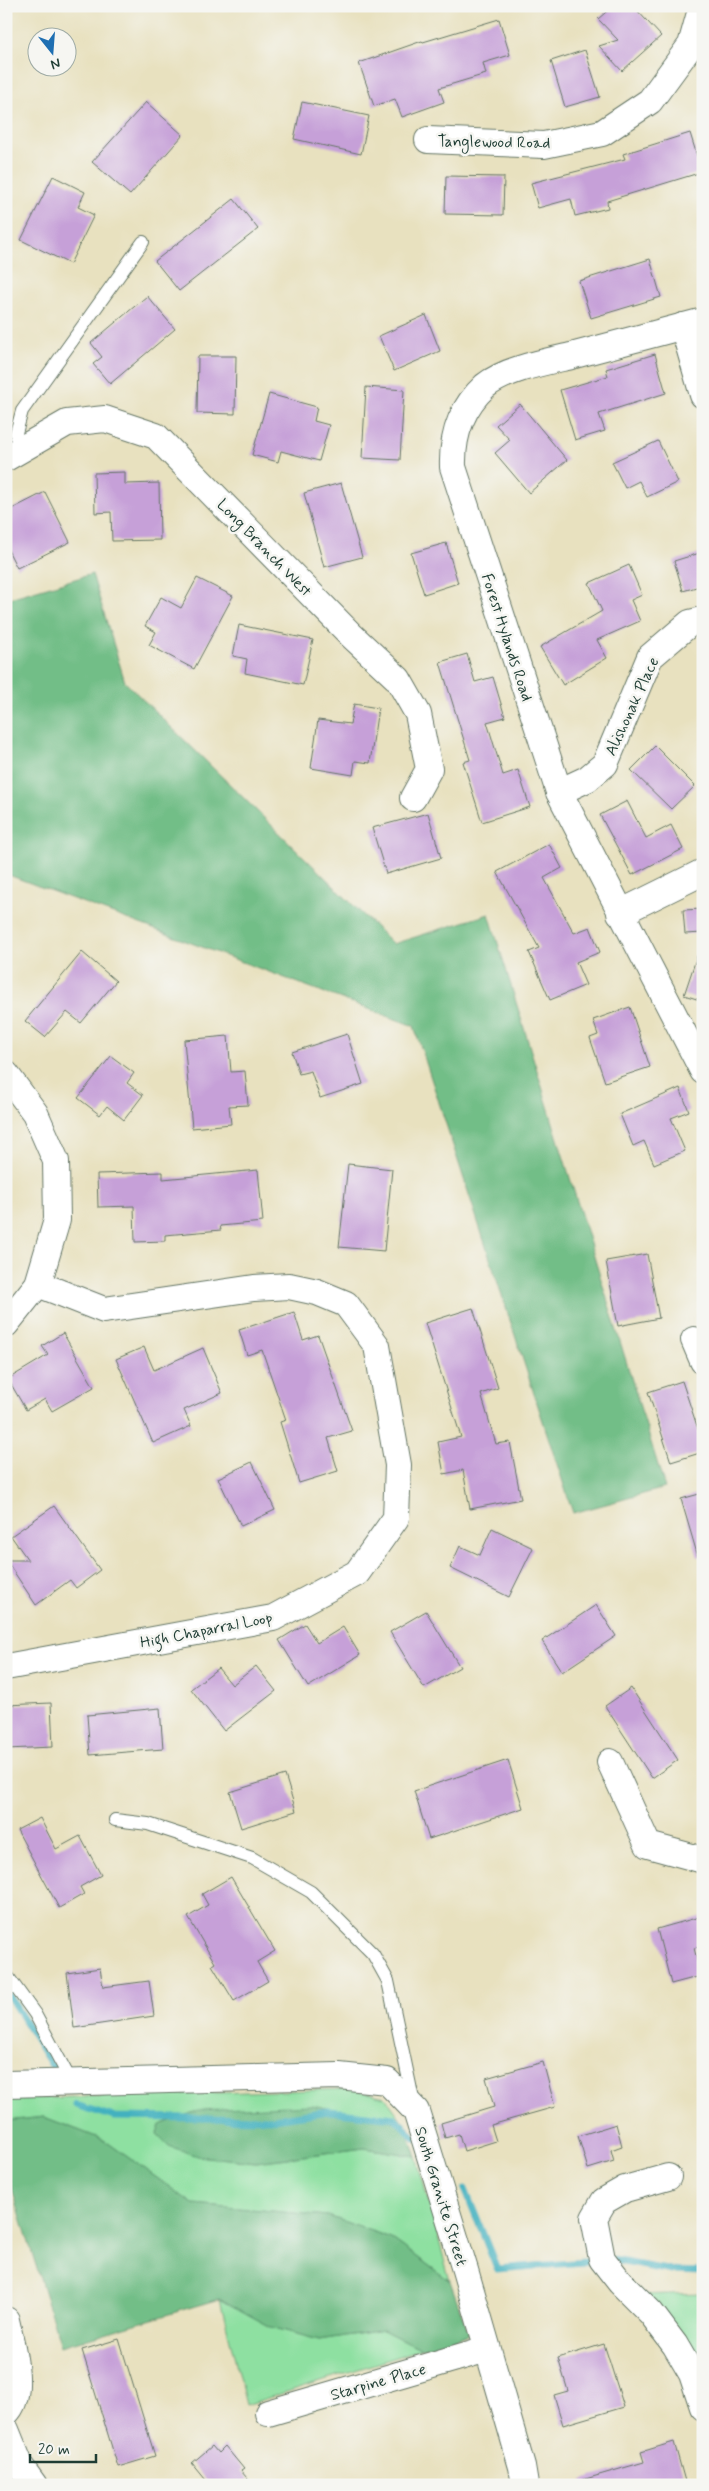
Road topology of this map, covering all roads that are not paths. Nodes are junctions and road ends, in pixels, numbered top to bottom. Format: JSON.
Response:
{"nodes":[{"id":1,"x":702,"y":6,"type":"edge"},
{"id":2,"x":428,"y":140,"type":"dead end"},
{"id":3,"x":142,"y":242,"type":"dead end"},
{"id":4,"x":693,"y":323,"type":"edge"},
{"id":5,"x":703,"y":395,"type":"edge"},
{"id":6,"x":12,"y":455,"type":"edge"},
{"id":7,"x":703,"y":620,"type":"edge"},
{"id":8,"x":559,"y":792,"type":"junction"},
{"id":9,"x":413,"y":798,"type":"dead end"},
{"id":10,"x":703,"y":872,"type":"edge"},
{"id":11,"x":620,"y":914,"type":"junction"},
{"id":12,"x":703,"y":1071,"type":"edge"},
{"id":13,"x":6,"y":1074,"type":"edge"},
{"id":14,"x":38,"y":1284,"type":"junction"},
{"id":15,"x":6,"y":1324,"type":"edge"},
{"id":16,"x":6,"y":1667,"type":"edge"},
{"id":17,"x":610,"y":1762,"type":"dead end"},
{"id":18,"x":115,"y":1820,"type":"dead end"},
{"id":19,"x":703,"y":1860,"type":"edge"},
{"id":20,"x":6,"y":1974,"type":"edge"},
{"id":21,"x":72,"y":2083,"type":"junction"},
{"id":22,"x":6,"y":2084,"type":"edge"},
{"id":23,"x":416,"y":2111,"type":"junction"},
{"id":24,"x":668,"y":2177,"type":"dead end"},
{"id":25,"x":6,"y":2320,"type":"edge"},
{"id":26,"x":487,"y":2349,"type":"junction"},
{"id":27,"x":703,"y":2407,"type":"edge"},
{"id":28,"x":6,"y":2413,"type":"edge"},
{"id":29,"x":268,"y":2413,"type":"dead end"},
{"id":30,"x":6,"y":2430,"type":"edge"},
{"id":31,"x":34,"y":2485,"type":"edge"},
{"id":32,"x":524,"y":2485,"type":"edge"}],
"edges":[{"from":1,"to":2,"type":"street","name":"Tanglewood Road"},
{"from":3,"to":6,"type":"lane"},
{"from":4,"to":5,"type":"street"},
{"from":4,"to":8,"type":"street","name":"Forest Hylands Road"},
{"from":6,"to":9,"type":"street","name":"Long Branch West"},
{"from":7,"to":8,"type":"street","name":"Alishonak Place"},
{"from":8,"to":11,"type":"street","name":"Forest Hylands Road"},
{"from":10,"to":11,"type":"street"},
{"from":11,"to":12,"type":"street","name":"Forest Hylands Road"},
{"from":13,"to":14,"type":"street"},
{"from":14,"to":15,"type":"street"},
{"from":14,"to":16,"type":"street","name":"High Chaparral Loop"},
{"from":17,"to":19,"type":"street"},
{"from":18,"to":23,"type":"lane"},
{"from":20,"to":21,"type":"lane"},
{"from":21,"to":22,"type":"street","name":"South Granite Street"},
{"from":21,"to":23,"type":"street","name":"South Granite Street"},
{"from":23,"to":26,"type":"street","name":"South Granite Street"},
{"from":24,"to":27,"type":"street"},
{"from":25,"to":28,"type":"street"},
{"from":26,"to":29,"type":"street","name":"Starpine Place"},
{"from":26,"to":32,"type":"street","name":"South Granite Street"},
{"from":30,"to":31,"type":"street"}]}
